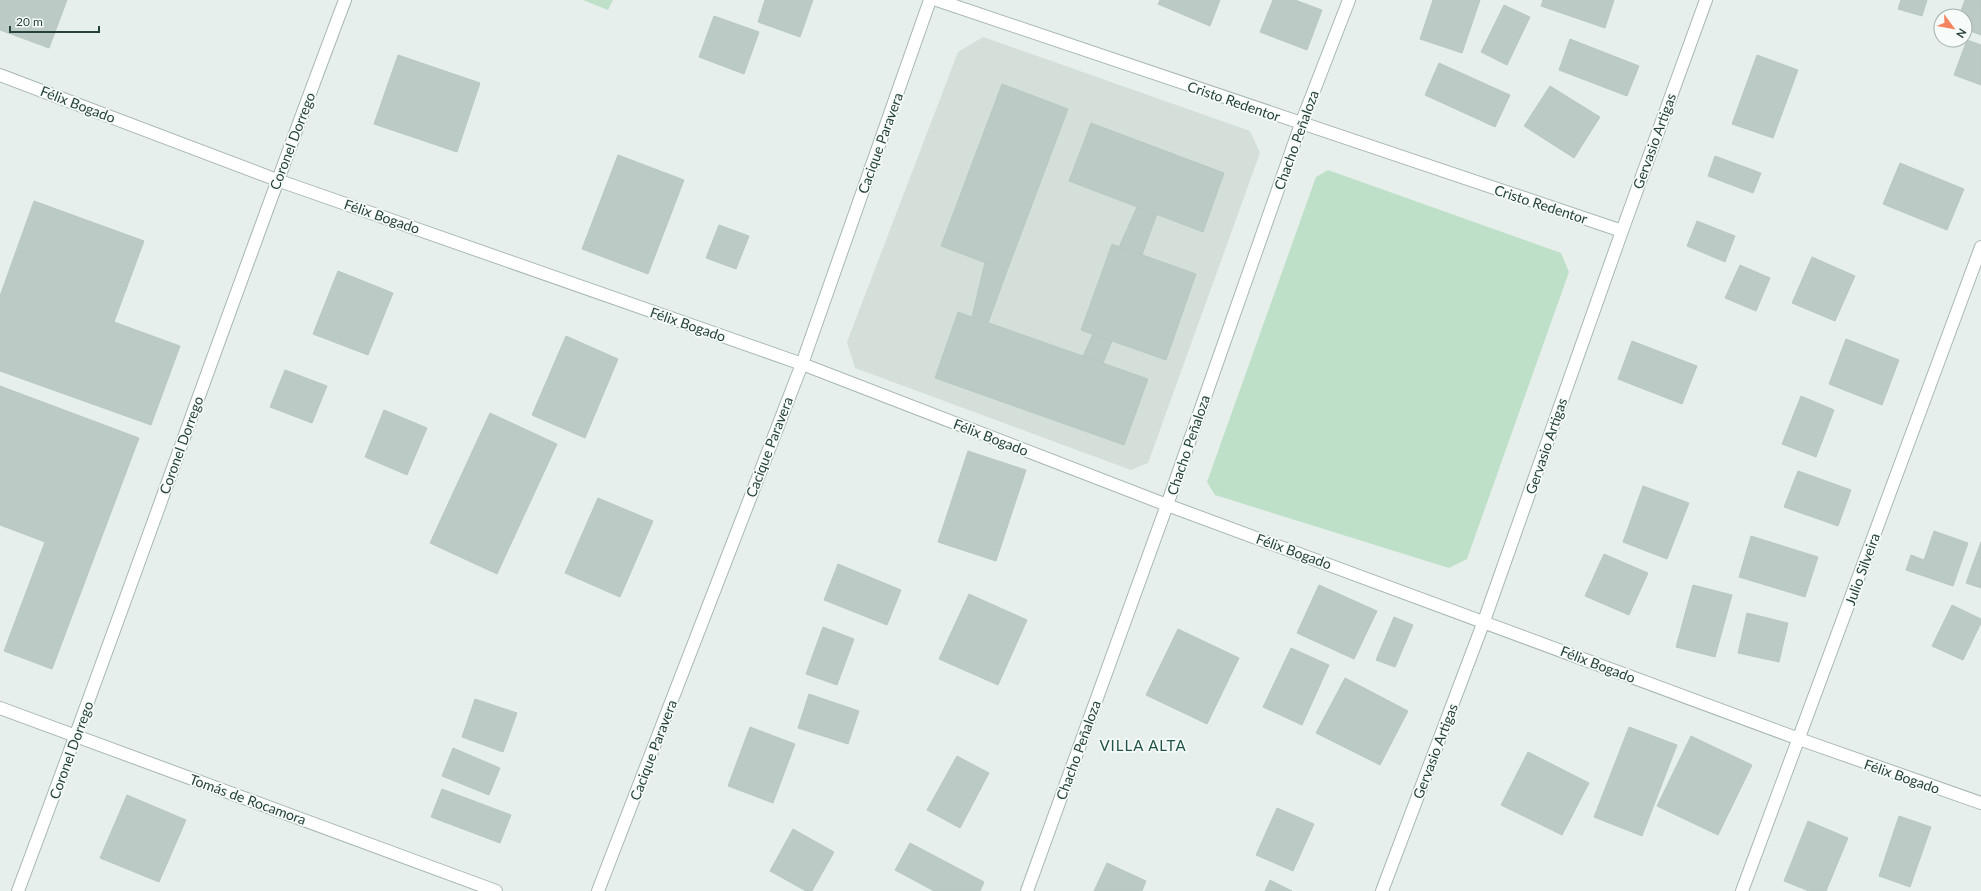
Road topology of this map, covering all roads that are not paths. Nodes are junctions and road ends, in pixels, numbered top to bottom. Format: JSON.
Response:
{"nodes":[{"id":1,"x":345,"y":0,"type":"edge"},
{"id":2,"x":930,"y":0,"type":"edge"},
{"id":3,"x":937,"y":0,"type":"edge"},
{"id":4,"x":1349,"y":0,"type":"edge"},
{"id":5,"x":1706,"y":0,"type":"edge"},
{"id":6,"x":0,"y":75,"type":"edge"},
{"id":7,"x":1301,"y":124,"type":"junction"},
{"id":8,"x":277,"y":180,"type":"junction"},
{"id":9,"x":1622,"y":231,"type":"junction"},
{"id":10,"x":1981,"y":247,"type":"edge"},
{"id":11,"x":802,"y":364,"type":"junction"},
{"id":12,"x":1167,"y":505,"type":"junction"},
{"id":13,"x":1484,"y":621,"type":"junction"},
{"id":14,"x":0,"y":708,"type":"edge"},
{"id":15,"x":76,"y":736,"type":"junction"},
{"id":16,"x":1799,"y":739,"type":"junction"},
{"id":17,"x":1981,"y":803,"type":"edge"},
{"id":18,"x":18,"y":891,"type":"edge"},
{"id":19,"x":496,"y":891,"type":"edge"},
{"id":20,"x":598,"y":891,"type":"edge"},
{"id":21,"x":1027,"y":891,"type":"edge"},
{"id":22,"x":1382,"y":891,"type":"edge"},
{"id":23,"x":1742,"y":891,"type":"edge"}],
"edges":[{"from":1,"to":8,"type":"street","name":"Coronel Dorrego"},
{"from":2,"to":11,"type":"street","name":"Cacique Paravera"},
{"from":3,"to":7,"type":"street","name":"Cristo Redentor"},
{"from":4,"to":7,"type":"street","name":"Chacho Peñaloza"},
{"from":5,"to":9,"type":"street","name":"Gervasio Artigas"},
{"from":6,"to":8,"type":"street","name":"Félix Bogado"},
{"from":7,"to":9,"type":"street","name":"Cristo Redentor"},
{"from":7,"to":12,"type":"street","name":"Chacho Peñaloza"},
{"from":8,"to":11,"type":"street","name":"Félix Bogado"},
{"from":8,"to":15,"type":"street","name":"Coronel Dorrego"},
{"from":9,"to":13,"type":"street","name":"Gervasio Artigas"},
{"from":10,"to":16,"type":"street","name":"Julio Silveira"},
{"from":11,"to":12,"type":"street","name":"Félix Bogado"},
{"from":11,"to":20,"type":"street","name":"Cacique Paravera"},
{"from":12,"to":13,"type":"street","name":"Félix Bogado"},
{"from":12,"to":21,"type":"street","name":"Chacho Peñaloza"},
{"from":13,"to":16,"type":"street","name":"Félix Bogado"},
{"from":13,"to":22,"type":"street","name":"Gervasio Artigas"},
{"from":14,"to":15,"type":"street","name":"Tomás de Rocamora"},
{"from":15,"to":18,"type":"street","name":"Coronel Dorrego"},
{"from":15,"to":19,"type":"street","name":"Tomás de Rocamora"},
{"from":16,"to":17,"type":"street","name":"Félix Bogado"},
{"from":16,"to":23,"type":"street","name":"Julio Silveira"}]}
